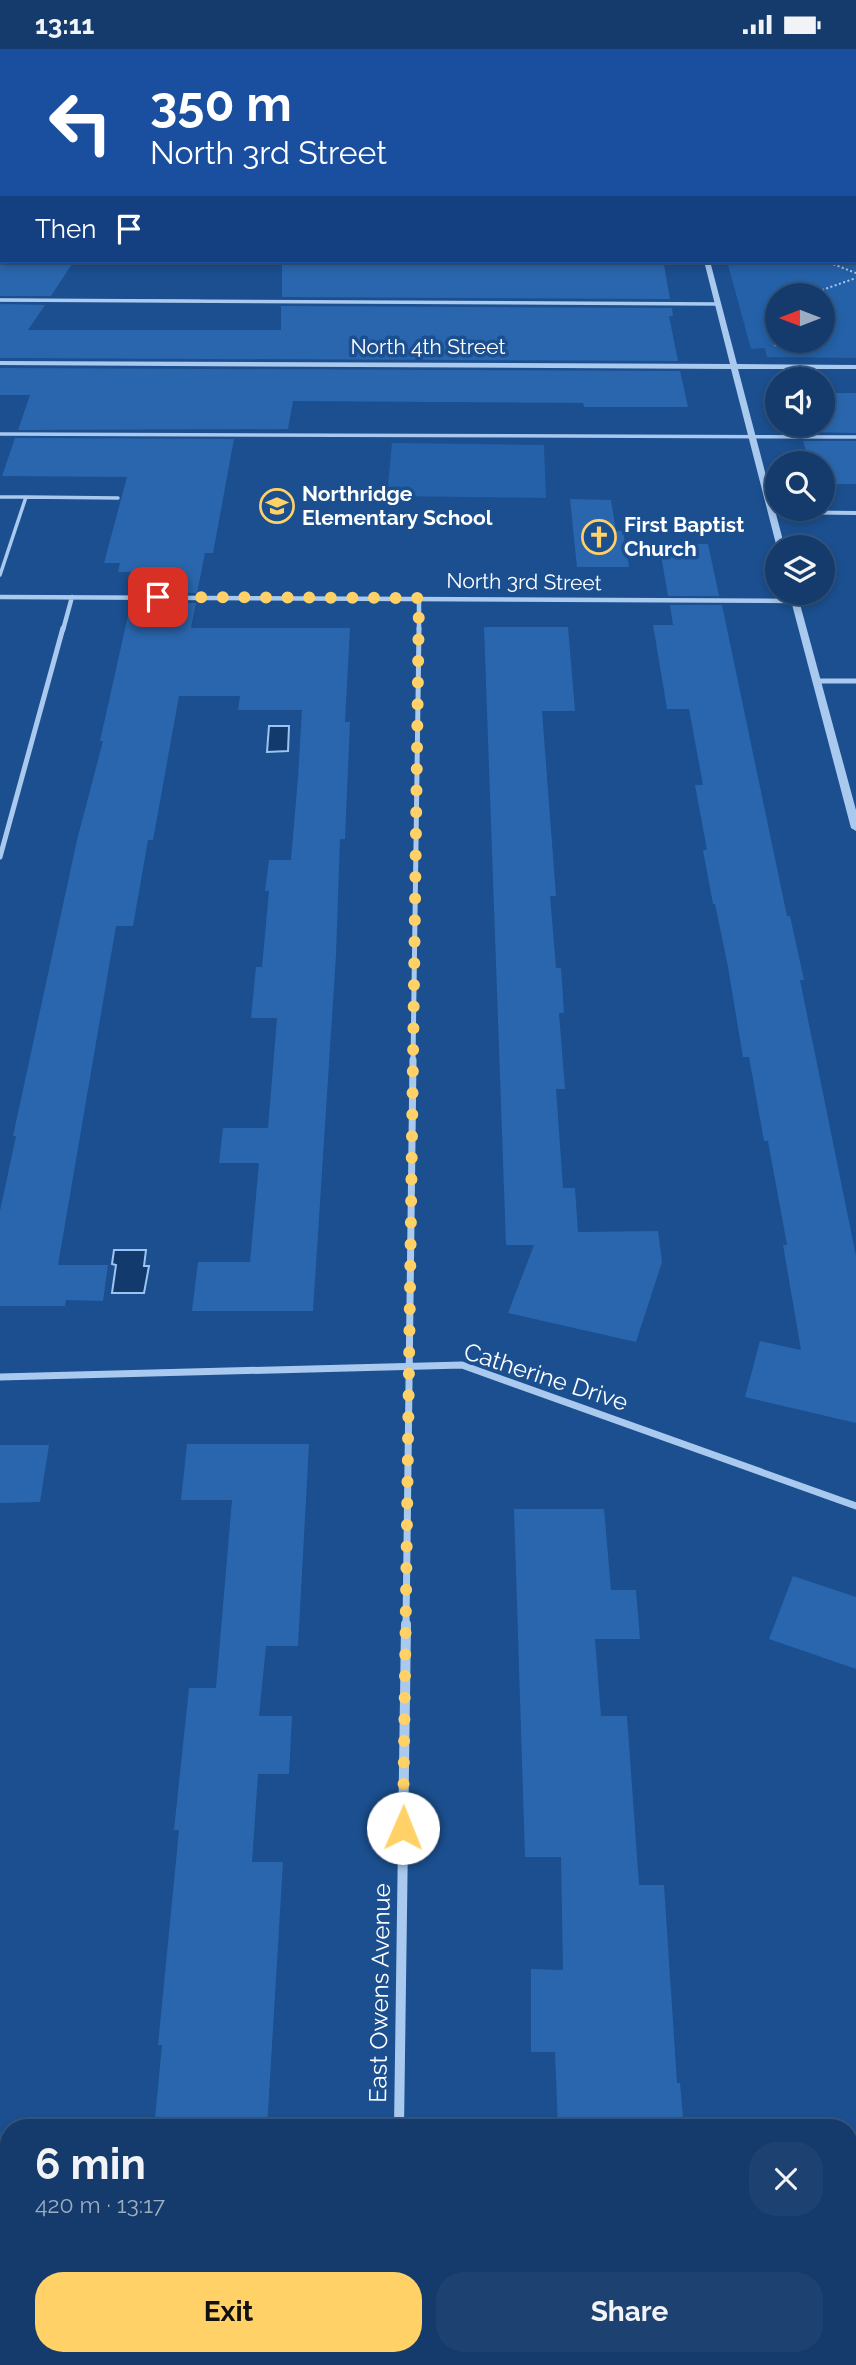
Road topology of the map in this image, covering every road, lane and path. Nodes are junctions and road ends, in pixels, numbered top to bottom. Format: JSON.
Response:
{"nodes":[{"id":1,"x":707,"y":263,"type":"edge"},
{"id":2,"x":830,"y":263,"type":"edge"},
{"id":3,"x":856,"y":273,"type":"edge"},
{"id":4,"x":856,"y":278,"type":"edge"},
{"id":5,"x":835,"y":287,"type":"edge"},
{"id":6,"x":0,"y":300,"type":"edge"},
{"id":7,"x":717,"y":304,"type":"junction"},
{"id":8,"x":0,"y":363,"type":"edge"},
{"id":9,"x":734,"y":366,"type":"junction"},
{"id":10,"x":856,"y":367,"type":"edge"},
{"id":11,"x":0,"y":434,"type":"edge"},
{"id":12,"x":752,"y":436,"type":"junction"},
{"id":13,"x":856,"y":437,"type":"edge"},
{"id":14,"x":765,"y":488,"type":"edge"},
{"id":15,"x":0,"y":497,"type":"edge"},
{"id":16,"x":26,"y":497,"type":"junction"},
{"id":17,"x":118,"y":498,"type":"dead end"},
{"id":18,"x":835,"y":513,"type":"edge"},
{"id":19,"x":856,"y":513,"type":"edge"},
{"id":20,"x":0,"y":575,"type":"edge"},
{"id":21,"x":0,"y":597,"type":"edge"},
{"id":22,"x":72,"y":597,"type":"junction"},
{"id":23,"x":765,"y":597,"type":"edge"},
{"id":24,"x":419,"y":598,"type":"junction"},
{"id":25,"x":797,"y":605,"type":"edge"},
{"id":26,"x":817,"y":681,"type":"junction"},
{"id":27,"x":856,"y":681,"type":"edge"},
{"id":28,"x":856,"y":828,"type":"edge"},
{"id":29,"x":0,"y":857,"type":"edge"},
{"id":30,"x":408,"y":1365,"type":"junction"},
{"id":31,"x":0,"y":1377,"type":"edge"},
{"id":32,"x":856,"y":1506,"type":"edge"},
{"id":33,"x":399,"y":2119,"type":"edge"}],
"edges":[{"from":1,"to":7,"type":"street"},
{"from":2,"to":3,"type":"path"},
{"from":4,"to":5,"type":"path"},
{"from":6,"to":7,"type":"lane"},
{"from":7,"to":9,"type":"street"},
{"from":8,"to":9,"type":"street","name":"North 4th Street"},
{"from":9,"to":10,"type":"street","name":"North 4th Street"},
{"from":9,"to":12,"type":"street"},
{"from":11,"to":12,"type":"lane"},
{"from":12,"to":13,"type":"lane"},
{"from":12,"to":14,"type":"street"},
{"from":15,"to":16,"type":"lane"},
{"from":16,"to":17,"type":"lane"},
{"from":16,"to":20,"type":"lane"},
{"from":18,"to":19,"type":"street"},
{"from":21,"to":22,"type":"street","name":"North 3rd Street"},
{"from":22,"to":24,"type":"street","name":"North 3rd Street"},
{"from":22,"to":29,"type":"street"},
{"from":23,"to":24,"type":"street","name":"North 3rd Street"},
{"from":24,"to":30,"type":"street","name":"East Owens Avenue"},
{"from":25,"to":26,"type":"street"},
{"from":26,"to":27,"type":"street"},
{"from":26,"to":28,"type":"street"},
{"from":30,"to":31,"type":"street","name":"Catherine Drive"},
{"from":30,"to":32,"type":"street","name":"Catherine Drive"},
{"from":30,"to":33,"type":"street","name":"East Owens Avenue"}]}
